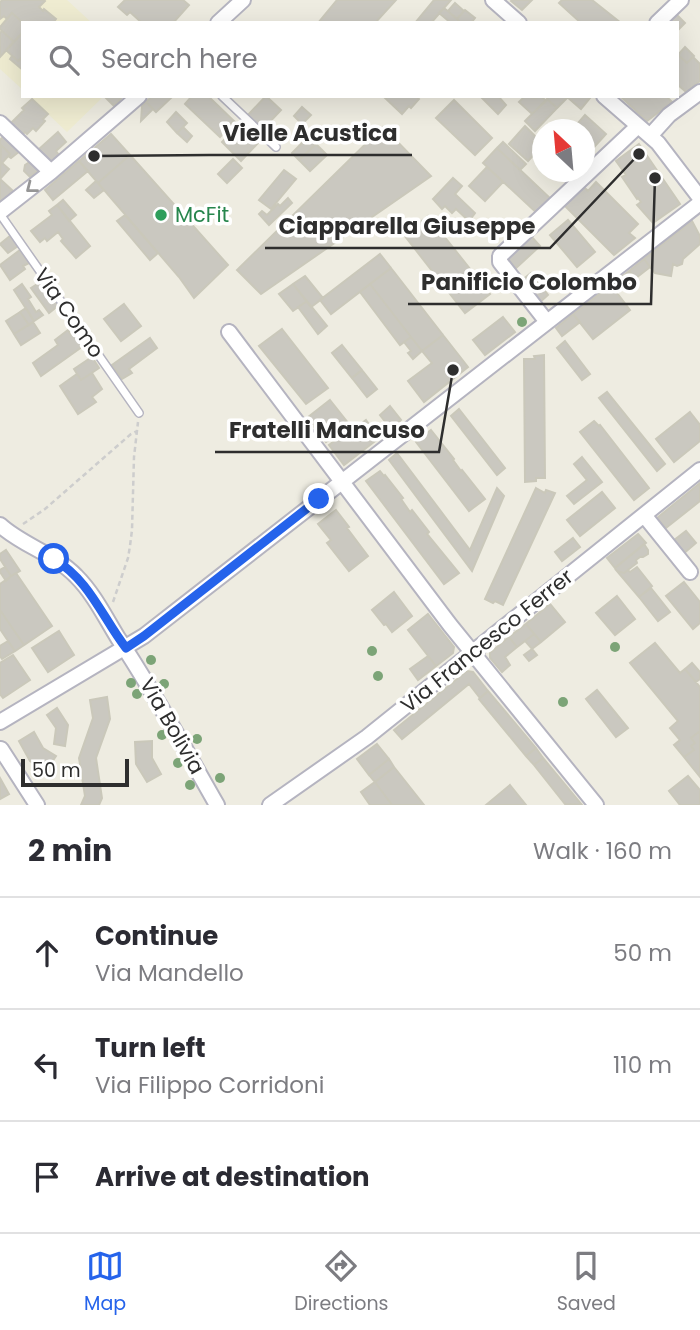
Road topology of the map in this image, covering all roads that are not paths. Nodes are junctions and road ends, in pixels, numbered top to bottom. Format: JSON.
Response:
{"nodes":[{"id":1,"x":243,"y":0,"type":"edge"},
{"id":2,"x":493,"y":0,"type":"edge"},
{"id":3,"x":681,"y":0,"type":"edge"},
{"id":4,"x":221,"y":21,"type":"edge"},
{"id":5,"x":513,"y":21,"type":"edge"},
{"id":6,"x":659,"y":21,"type":"edge"},
{"id":7,"x":700,"y":92,"type":"edge"},
{"id":8,"x":137,"y":98,"type":"edge"},
{"id":9,"x":224,"y":98,"type":"edge"},
{"id":10,"x":606,"y":98,"type":"edge"},
{"id":11,"x":0,"y":123,"type":"edge"},
{"id":12,"x":638,"y":126,"type":"junction"},
{"id":13,"x":650,"y":136,"type":"junction"},
{"id":14,"x":276,"y":147,"type":"dead end"},
{"id":15,"x":51,"y":172,"type":"junction"},
{"id":16,"x":700,"y":200,"type":"edge"},
{"id":17,"x":0,"y":213,"type":"edge"},
{"id":18,"x":547,"y":322,"type":"junction"},
{"id":19,"x":229,"y":332,"type":"dead end"},
{"id":20,"x":139,"y":413,"type":"road end"},
{"id":21,"x":700,"y":470,"type":"edge"},
{"id":22,"x":341,"y":482,"type":"junction"},
{"id":23,"x":644,"y":515,"type":"junction"},
{"id":24,"x":4,"y":529,"type":"edge"},
{"id":25,"x":690,"y":572,"type":"dead end"},
{"id":26,"x":126,"y":648,"type":"junction"},
{"id":27,"x":472,"y":653,"type":"junction"},
{"id":28,"x":0,"y":722,"type":"edge"},
{"id":29,"x":1,"y":749,"type":"edge"},
{"id":30,"x":37,"y":805,"type":"edge"},
{"id":31,"x":218,"y":805,"type":"edge"},
{"id":32,"x":270,"y":805,"type":"edge"},
{"id":33,"x":596,"y":805,"type":"edge"}],
"edges":[{"from":1,"to":4,"type":"street"},
{"from":2,"to":5,"type":"street"},
{"from":3,"to":6,"type":"street"},
{"from":7,"to":13,"type":"street"},
{"from":8,"to":15,"type":"street"},
{"from":9,"to":14,"type":"lane"},
{"from":10,"to":12,"type":"street"},
{"from":11,"to":15,"type":"street"},
{"from":12,"to":13,"type":"street"},
{"from":12,"to":18,"type":"street"},
{"from":13,"to":16,"type":"street"},
{"from":15,"to":17,"type":"street","one_way":true},
{"from":16,"to":18,"type":"street"},
{"from":17,"to":20,"type":"lane","name":"Via Como"},
{"from":18,"to":22,"type":"street"},
{"from":19,"to":22,"type":"street"},
{"from":21,"to":23,"type":"street","name":"Via Francesco Ferrer"},
{"from":22,"to":26,"type":"street"},
{"from":22,"to":27,"type":"street"},
{"from":23,"to":25,"type":"street"},
{"from":23,"to":27,"type":"street","name":"Via Francesco Ferrer"},
{"from":24,"to":26,"type":"street","name":"Via Bolivia"},
{"from":26,"to":28,"type":"street"},
{"from":26,"to":31,"type":"street","name":"Via Bolivia"},
{"from":27,"to":32,"type":"street","name":"Via Francesco Ferrer"},
{"from":27,"to":33,"type":"street"},
{"from":29,"to":30,"type":"street"}]}
